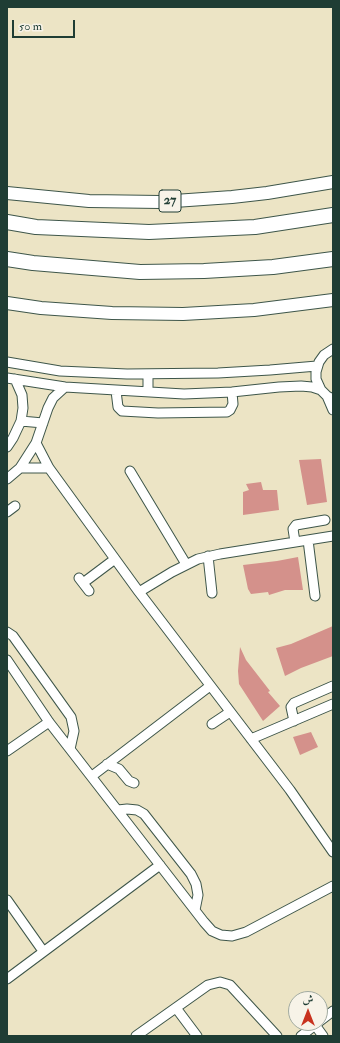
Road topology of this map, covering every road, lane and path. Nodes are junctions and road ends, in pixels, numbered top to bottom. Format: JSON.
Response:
{"nodes":[{"id":1,"x":333,"y":182,"type":"edge"},
{"id":2,"x":7,"y":194,"type":"edge"},
{"id":3,"x":333,"y":215,"type":"edge"},
{"id":4,"x":7,"y":222,"type":"edge"},
{"id":5,"x":7,"y":259,"type":"edge"},
{"id":6,"x":333,"y":259,"type":"edge"},
{"id":7,"x":333,"y":300,"type":"edge"},
{"id":8,"x":7,"y":303,"type":"edge"},
{"id":9,"x":333,"y":349,"type":"edge"},
{"id":10,"x":7,"y":362,"type":"edge"},
{"id":11,"x":317,"y":366,"type":"junction"},
{"id":12,"x":148,"y":374,"type":"junction"},
{"id":13,"x":11,"y":378,"type":"edge"},
{"id":14,"x":65,"y":388,"type":"junction"},
{"id":15,"x":116,"y":391,"type":"junction"},
{"id":16,"x":148,"y":392,"type":"junction"},
{"id":17,"x":232,"y":392,"type":"junction"},
{"id":18,"x":327,"y":395,"type":"edge"},
{"id":19,"x":333,"y":410,"type":"edge"},
{"id":20,"x":21,"y":421,"type":"junction"},
{"id":21,"x":43,"y":423,"type":"junction"},
{"id":22,"x":36,"y":443,"type":"junction"},
{"id":23,"x":7,"y":447,"type":"edge"},
{"id":24,"x":20,"y":468,"type":"junction"},
{"id":25,"x":49,"y":468,"type":"junction"},
{"id":26,"x":130,"y":471,"type":"dead end"},
{"id":27,"x":7,"y":479,"type":"edge"},
{"id":28,"x":15,"y":506,"type":"dead end"},
{"id":29,"x":7,"y":512,"type":"edge"},
{"id":30,"x":325,"y":520,"type":"dead end"},
{"id":31,"x":333,"y":536,"type":"edge"},
{"id":32,"x":308,"y":540,"type":"junction"},
{"id":33,"x":295,"y":542,"type":"junction"},
{"id":34,"x":208,"y":556,"type":"junction"},
{"id":35,"x":115,"y":559,"type":"junction"},
{"id":36,"x":186,"y":564,"type":"junction"},
{"id":37,"x":89,"y":591,"type":"dead end"},
{"id":38,"x":139,"y":592,"type":"junction"},
{"id":39,"x":212,"y":593,"type":"dead end"},
{"id":40,"x":315,"y":596,"type":"dead end"},
{"id":41,"x":7,"y":632,"type":"edge"},
{"id":42,"x":7,"y":660,"type":"edge"},
{"id":43,"x":210,"y":686,"type":"junction"},
{"id":44,"x":333,"y":686,"type":"edge"},
{"id":45,"x":333,"y":704,"type":"edge"},
{"id":46,"x":230,"y":712,"type":"junction"},
{"id":47,"x":294,"y":721,"type":"junction"},
{"id":48,"x":49,"y":722,"type":"junction"},
{"id":49,"x":212,"y":724,"type":"dead end"},
{"id":50,"x":251,"y":739,"type":"junction"},
{"id":51,"x":70,"y":749,"type":"junction"},
{"id":52,"x":7,"y":751,"type":"edge"},
{"id":53,"x":107,"y":764,"type":"junction"},
{"id":54,"x":92,"y":776,"type":"junction"},
{"id":55,"x":134,"y":783,"type":"dead end"},
{"id":56,"x":118,"y":810,"type":"junction"},
{"id":57,"x":329,"y":838,"type":"edge"},
{"id":58,"x":333,"y":852,"type":"edge"},
{"id":59,"x":160,"y":864,"type":"junction"},
{"id":60,"x":333,"y":886,"type":"edge"},
{"id":61,"x":7,"y":900,"type":"edge"},
{"id":62,"x":195,"y":910,"type":"junction"},
{"id":63,"x":44,"y":952,"type":"junction"},
{"id":64,"x":7,"y":979,"type":"edge"},
{"id":65,"x":176,"y":1008,"type":"junction"},
{"id":66,"x":136,"y":1036,"type":"edge"},
{"id":67,"x":197,"y":1036,"type":"edge"},
{"id":68,"x":277,"y":1036,"type":"edge"}],
"edges":[{"from":1,"to":2,"type":"main road","number":"27"},
{"from":3,"to":4,"type":"highway","number":"27"},
{"from":5,"to":6,"type":"highway"},
{"from":7,"to":8,"type":"main road"},
{"from":9,"to":11,"type":"street"},
{"from":10,"to":12,"type":"street"},
{"from":11,"to":12,"type":"street"},
{"from":11,"to":18,"type":"street"},
{"from":12,"to":16,"type":"street"},
{"from":13,"to":14,"type":"street"},
{"from":13,"to":20,"type":"street"},
{"from":14,"to":15,"type":"street"},
{"from":14,"to":21,"type":"street"},
{"from":15,"to":16,"type":"street"},
{"from":15,"to":17,"type":"street"},
{"from":16,"to":17,"type":"street"},
{"from":17,"to":18,"type":"street"},
{"from":18,"to":19,"type":"street"},
{"from":20,"to":21,"type":"street"},
{"from":20,"to":23,"type":"street"},
{"from":21,"to":22,"type":"street"},
{"from":22,"to":24,"type":"street"},
{"from":22,"to":25,"type":"street"},
{"from":24,"to":25,"type":"street"},
{"from":24,"to":27,"type":"street"},
{"from":25,"to":35,"type":"street"},
{"from":26,"to":36,"type":"street"},
{"from":28,"to":29,"type":"street"},
{"from":30,"to":33,"type":"street"},
{"from":31,"to":32,"type":"street"},
{"from":32,"to":33,"type":"street"},
{"from":32,"to":40,"type":"street"},
{"from":33,"to":34,"type":"street"},
{"from":34,"to":36,"type":"street"},
{"from":34,"to":39,"type":"street"},
{"from":35,"to":37,"type":"street"},
{"from":35,"to":38,"type":"street"},
{"from":36,"to":38,"type":"street"},
{"from":38,"to":43,"type":"street"},
{"from":41,"to":51,"type":"street"},
{"from":42,"to":48,"type":"street"},
{"from":43,"to":46,"type":"street"},
{"from":43,"to":53,"type":"street"},
{"from":44,"to":47,"type":"street"},
{"from":45,"to":47,"type":"street"},
{"from":46,"to":49,"type":"street"},
{"from":46,"to":50,"type":"street"},
{"from":47,"to":50,"type":"street"},
{"from":48,"to":51,"type":"street"},
{"from":48,"to":52,"type":"street"},
{"from":50,"to":57,"type":"street"},
{"from":51,"to":54,"type":"street"},
{"from":53,"to":54,"type":"street"},
{"from":53,"to":55,"type":"street"},
{"from":54,"to":56,"type":"street"},
{"from":56,"to":59,"type":"street"},
{"from":56,"to":62,"type":"street"},
{"from":57,"to":58,"type":"street"},
{"from":59,"to":62,"type":"street"},
{"from":59,"to":63,"type":"street"},
{"from":60,"to":62,"type":"street"},
{"from":61,"to":63,"type":"street"},
{"from":63,"to":64,"type":"street"},
{"from":65,"to":66,"type":"street"},
{"from":65,"to":67,"type":"street"},
{"from":65,"to":68,"type":"street"}]}
